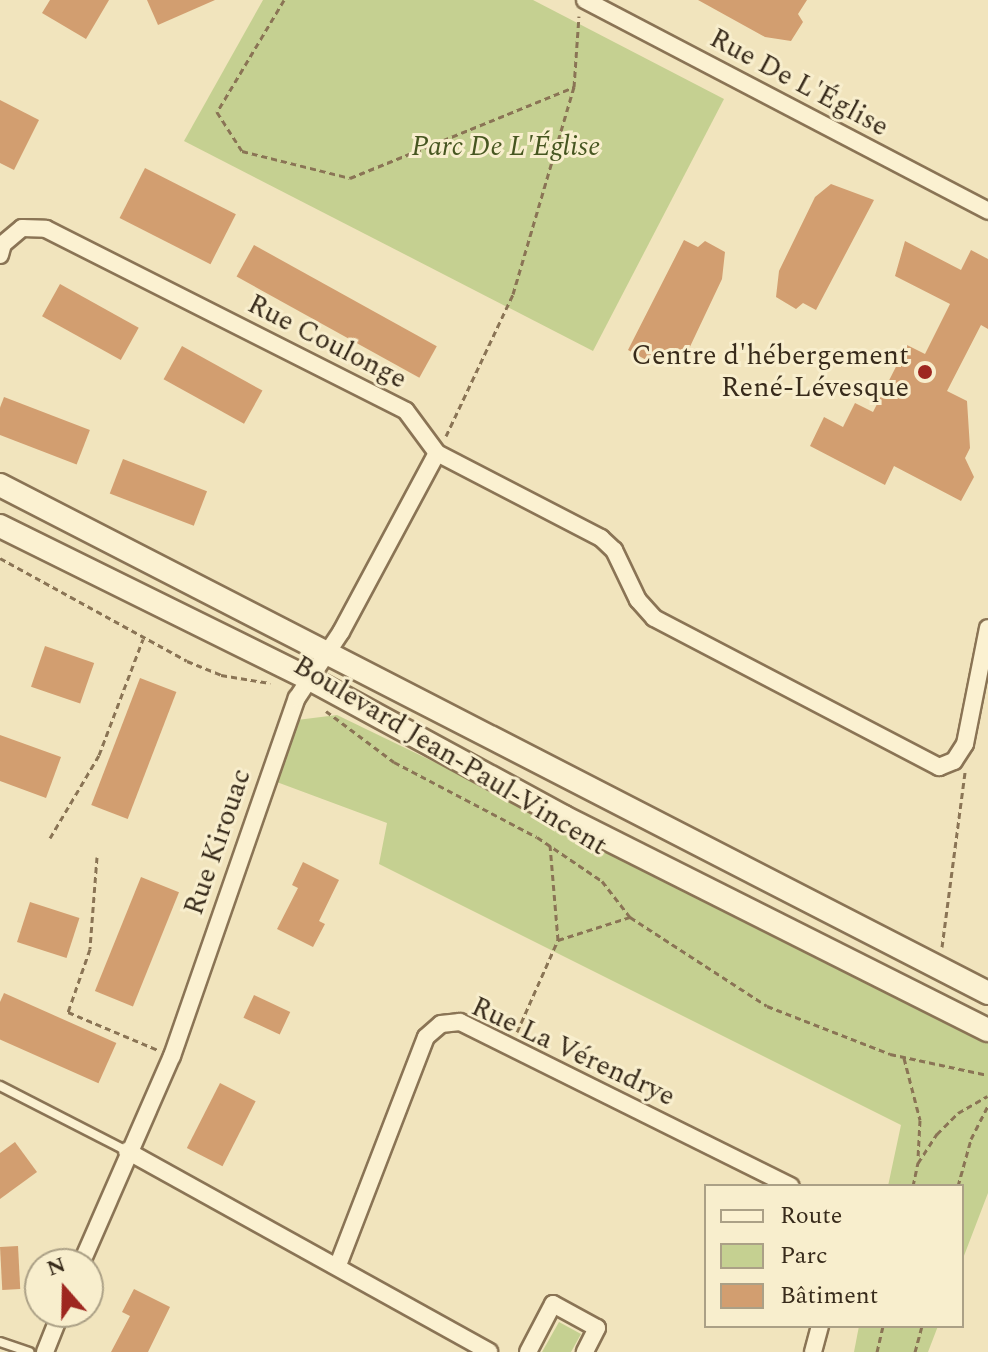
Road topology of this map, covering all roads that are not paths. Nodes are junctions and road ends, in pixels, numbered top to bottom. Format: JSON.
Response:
{"nodes":[{"id":1,"x":582,"y":6,"type":"edge"},
{"id":2,"x":988,"y":211,"type":"edge"},
{"id":3,"x":0,"y":255,"type":"edge"},
{"id":4,"x":437,"y":453,"type":"junction"},
{"id":5,"x":0,"y":485,"type":"edge"},
{"id":6,"x":0,"y":526,"type":"edge"},
{"id":7,"x":988,"y":628,"type":"edge"},
{"id":8,"x":326,"y":656,"type":"junction"},
{"id":9,"x":310,"y":679,"type":"junction"},
{"id":10,"x":939,"y":968,"type":"junction"},
{"id":11,"x":988,"y":993,"type":"edge"},
{"id":12,"x":929,"y":1001,"type":"junction"},
{"id":13,"x":988,"y":1030,"type":"edge"},
{"id":14,"x":0,"y":1086,"type":"edge"},
{"id":15,"x":127,"y":1151,"type":"junction"},
{"id":16,"x":786,"y":1184,"type":"edge"},
{"id":17,"x":88,"y":1248,"type":"edge"},
{"id":18,"x":338,"y":1265,"type":"junction"},
{"id":19,"x":55,"y":1328,"type":"edge"},
{"id":20,"x":819,"y":1328,"type":"edge"},
{"id":21,"x":0,"y":1342,"type":"edge"},
{"id":22,"x":29,"y":1352,"type":"edge"},
{"id":23,"x":45,"y":1352,"type":"edge"},
{"id":24,"x":489,"y":1352,"type":"edge"},
{"id":25,"x":528,"y":1352,"type":"edge"},
{"id":26,"x":585,"y":1352,"type":"edge"},
{"id":27,"x":813,"y":1352,"type":"edge"}],
"edges":[{"from":1,"to":2,"type":"street","name":"Rue De L'Église"},
{"from":3,"to":4,"type":"street","name":"Rue Coulonge"},
{"from":4,"to":7,"type":"street","name":"Rue Coulonge"},
{"from":4,"to":8,"type":"street","name":"Rue Kirouac"},
{"from":5,"to":8,"type":"street","name":"Boulevard Jean-Paul-Vincent"},
{"from":6,"to":9,"type":"street","name":"Boulevard Jean-Paul-Vincent"},
{"from":8,"to":9,"type":"street","name":"Rue Kirouac"},
{"from":8,"to":10,"type":"street","name":"Boulevard Jean-Paul-Vincent"},
{"from":9,"to":12,"type":"street","name":"Boulevard Jean-Paul-Vincent"},
{"from":9,"to":15,"type":"street","name":"Rue Kirouac"},
{"from":10,"to":11,"type":"street","name":"Boulevard Jean-Paul-Vincent"},
{"from":10,"to":12,"type":"street"},
{"from":12,"to":13,"type":"street","name":"Boulevard Jean-Paul-Vincent"},
{"from":14,"to":15,"type":"lane"},
{"from":15,"to":17,"type":"street","name":"Rue Kirouac"},
{"from":15,"to":18,"type":"street"},
{"from":16,"to":18,"type":"street","name":"Rue La Vérendrye"},
{"from":18,"to":24,"type":"street"},
{"from":19,"to":23,"type":"street"},
{"from":20,"to":27,"type":"street"},
{"from":21,"to":22,"type":"lane"},
{"from":25,"to":26,"type":"street"}]}
